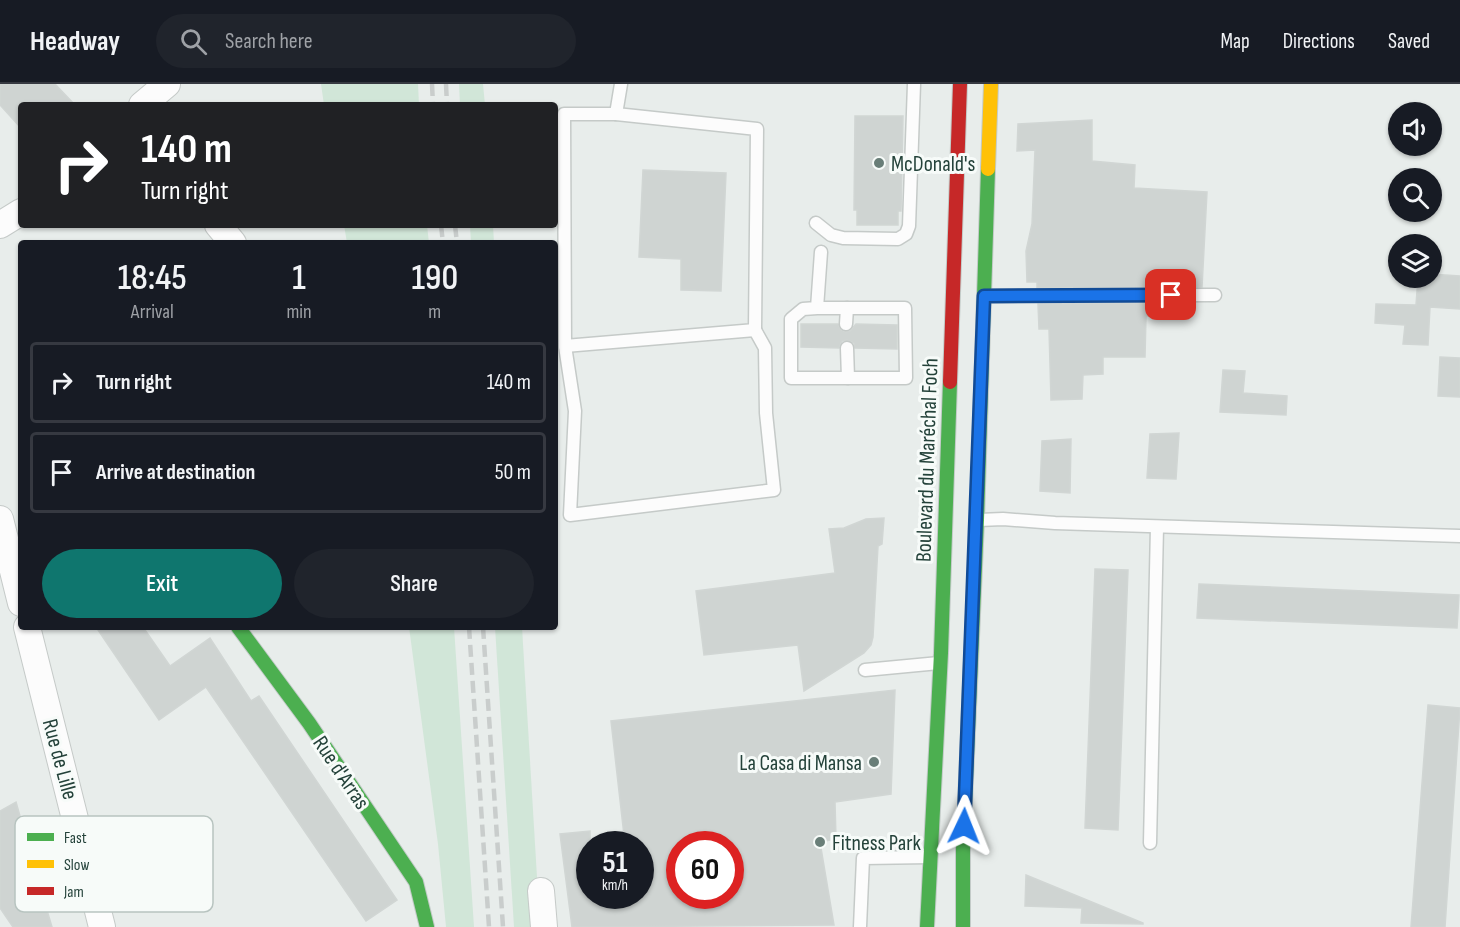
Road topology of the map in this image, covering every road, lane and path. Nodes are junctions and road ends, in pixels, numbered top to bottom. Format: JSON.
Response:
{"nodes":[{"id":1,"x":167,"y":84,"type":"edge"},
{"id":2,"x":621,"y":84,"type":"edge"},
{"id":3,"x":914,"y":84,"type":"edge"},
{"id":4,"x":960,"y":84,"type":"edge"},
{"id":5,"x":991,"y":84,"type":"edge"},
{"id":6,"x":146,"y":102,"type":"edge"},
{"id":7,"x":616,"y":114,"type":"junction"},
{"id":8,"x":18,"y":214,"type":"edge"},
{"id":9,"x":816,"y":223,"type":"dead end"},
{"id":10,"x":0,"y":225,"type":"edge"},
{"id":11,"x":220,"y":228,"type":"edge"},
{"id":12,"x":230,"y":240,"type":"edge"},
{"id":13,"x":821,"y":252,"type":"dead end"},
{"id":14,"x":1215,"y":295,"type":"dead end"},
{"id":15,"x":984,"y":296,"type":"junction"},
{"id":16,"x":817,"y":308,"type":"junction"},
{"id":17,"x":847,"y":308,"type":"junction"},
{"id":18,"x":846,"y":324,"type":"dead end"},
{"id":19,"x":755,"y":330,"type":"junction"},
{"id":20,"x":565,"y":346,"type":"junction"},
{"id":21,"x":847,"y":348,"type":"dead end"},
{"id":22,"x":848,"y":378,"type":"junction"},
{"id":23,"x":0,"y":519,"type":"edge"},
{"id":24,"x":977,"y":520,"type":"junction"},
{"id":25,"x":1157,"y":527,"type":"junction"},
{"id":26,"x":1460,"y":536,"type":"edge"},
{"id":27,"x":15,"y":592,"type":"edge"},
{"id":28,"x":28,"y":630,"type":"edge"},
{"id":29,"x":240,"y":630,"type":"edge"},
{"id":30,"x":940,"y":663,"type":"junction"},
{"id":31,"x":865,"y":670,"type":"dead end"},
{"id":32,"x":74,"y":816,"type":"edge"},
{"id":33,"x":1150,"y":843,"type":"dead end"},
{"id":34,"x":931,"y":857,"type":"junction"},
{"id":35,"x":541,"y":891,"type":"dead end"},
{"id":36,"x":98,"y":912,"type":"edge"},
{"id":37,"x":102,"y":927,"type":"edge"},
{"id":38,"x":427,"y":927,"type":"edge"},
{"id":39,"x":544,"y":927,"type":"edge"},
{"id":40,"x":860,"y":927,"type":"edge"},
{"id":41,"x":927,"y":927,"type":"edge"},
{"id":42,"x":963,"y":927,"type":"edge"}],
"edges":[{"from":1,"to":6,"type":"street"},
{"from":2,"to":7,"type":"lane"},
{"from":3,"to":9,"type":"lane"},
{"from":4,"to":30,"type":"main road","name":"Boulevard du Maréchal Foch"},
{"from":5,"to":15,"type":"main road"},
{"from":7,"to":19,"type":"lane"},
{"from":7,"to":20,"type":"lane"},
{"from":8,"to":10,"type":"street"},
{"from":11,"to":12,"type":"street"},
{"from":13,"to":16,"type":"lane"},
{"from":14,"to":15,"type":"lane"},
{"from":15,"to":24,"type":"main road"},
{"from":16,"to":17,"type":"lane"},
{"from":16,"to":22,"type":"lane"},
{"from":17,"to":18,"type":"lane"},
{"from":17,"to":22,"type":"lane"},
{"from":19,"to":20,"type":"lane"},
{"from":19,"to":20,"type":"lane"},
{"from":21,"to":22,"type":"lane"},
{"from":23,"to":27,"type":"street"},
{"from":24,"to":25,"type":"lane"},
{"from":24,"to":42,"type":"main road"},
{"from":25,"to":26,"type":"lane"},
{"from":25,"to":33,"type":"lane"},
{"from":28,"to":32,"type":"street","name":"Rue de Lille"},
{"from":29,"to":38,"type":"main road","name":"Rue d'Arras"},
{"from":30,"to":31,"type":"lane"},
{"from":30,"to":34,"type":"main road","name":"Boulevard du Maréchal Foch"},
{"from":34,"to":40,"type":"lane"},
{"from":34,"to":41,"type":"main road","name":"Boulevard du Maréchal Foch"},
{"from":35,"to":39,"type":"street"},
{"from":36,"to":37,"type":"street","name":"Rue de Lille"}]}
